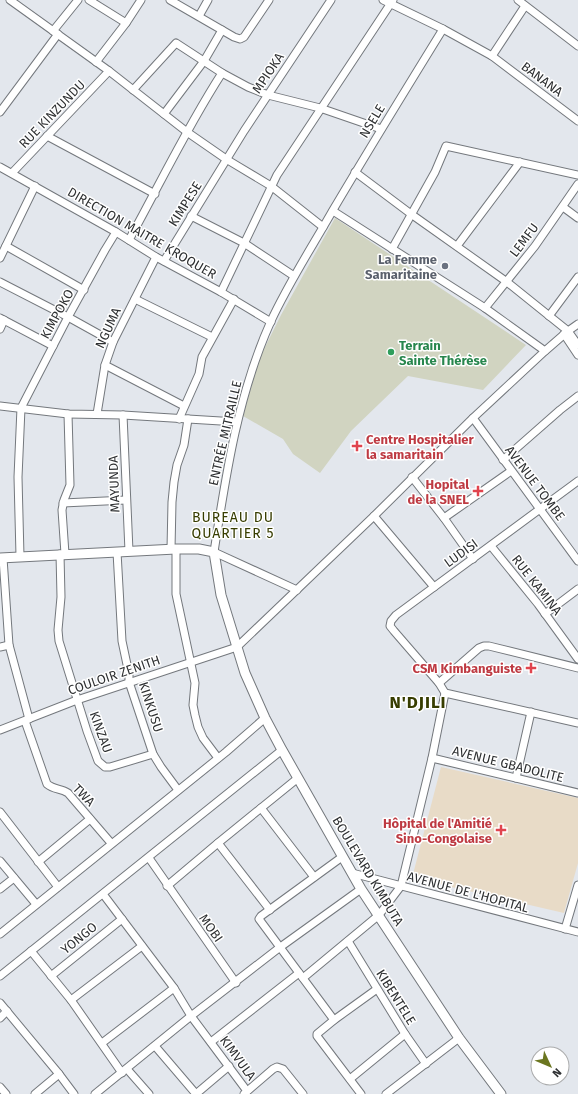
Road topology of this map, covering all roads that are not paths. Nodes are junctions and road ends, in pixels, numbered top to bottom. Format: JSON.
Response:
{"nodes":[{"id":1,"x":10,"y":0,"type":"edge"},
{"id":2,"x":78,"y":0,"type":"edge"},
{"id":3,"x":89,"y":0,"type":"edge"},
{"id":4,"x":141,"y":0,"type":"edge"},
{"id":5,"x":170,"y":0,"type":"edge"},
{"id":6,"x":208,"y":0,"type":"edge"},
{"id":7,"x":268,"y":0,"type":"edge"},
{"id":8,"x":331,"y":0,"type":"edge"},
{"id":9,"x":383,"y":0,"type":"edge"},
{"id":10,"x":518,"y":0,"type":"edge"},
{"id":11,"x":392,"y":2,"type":"edge"},
{"id":12,"x":526,"y":6,"type":"junction"},
{"id":13,"x":199,"y":16,"type":"junction"},
{"id":14,"x":126,"y":23,"type":"junction"},
{"id":15,"x":443,"y":29,"type":"junction"},
{"id":16,"x":222,"y":30,"type":"junction"},
{"id":17,"x":56,"y":33,"type":"junction"},
{"id":18,"x":578,"y":46,"type":"edge"},
{"id":19,"x":492,"y":56,"type":"junction"},
{"id":20,"x":204,"y":61,"type":"junction"},
{"id":21,"x":96,"y":62,"type":"junction"},
{"id":22,"x":109,"y":71,"type":"junction"},
{"id":23,"x":222,"y":73,"type":"junction"},
{"id":24,"x":133,"y":90,"type":"junction"},
{"id":25,"x":268,"y":95,"type":"junction"},
{"id":26,"x":320,"y":108,"type":"junction"},
{"id":27,"x":0,"y":112,"type":"edge"},
{"id":28,"x":164,"y":114,"type":"junction"},
{"id":29,"x":578,"y":121,"type":"edge"},
{"id":30,"x":381,"y":129,"type":"junction"},
{"id":31,"x":187,"y":132,"type":"junction"},
{"id":32,"x":47,"y":136,"type":"junction"},
{"id":33,"x":226,"y":159,"type":"junction"},
{"id":34,"x":520,"y":162,"type":"junction"},
{"id":35,"x":0,"y":167,"type":"edge"},
{"id":36,"x":355,"y":172,"type":"junction"},
{"id":37,"x":12,"y":173,"type":"junction"},
{"id":38,"x":578,"y":175,"type":"edge"},
{"id":39,"x":578,"y":184,"type":"edge"},
{"id":40,"x":35,"y":186,"type":"junction"},
{"id":41,"x":271,"y":186,"type":"junction"},
{"id":42,"x":155,"y":194,"type":"junction"},
{"id":43,"x":563,"y":206,"type":"junction"},
{"id":44,"x":333,"y":211,"type":"junction"},
{"id":45,"x":411,"y":214,"type":"junction"},
{"id":46,"x":191,"y":216,"type":"junction"},
{"id":47,"x":578,"y":218,"type":"edge"},
{"id":48,"x":323,"y":227,"type":"junction"},
{"id":49,"x":116,"y":232,"type":"junction"},
{"id":50,"x":129,"y":240,"type":"junction"},
{"id":51,"x":244,"y":243,"type":"junction"},
{"id":52,"x":6,"y":246,"type":"junction"},
{"id":53,"x":457,"y":246,"type":"junction"},
{"id":54,"x":392,"y":249,"type":"junction"},
{"id":55,"x":156,"y":257,"type":"junction"},
{"id":56,"x":0,"y":258,"type":"edge"},
{"id":57,"x":164,"y":261,"type":"junction"},
{"id":58,"x":294,"y":276,"type":"junction"},
{"id":59,"x":578,"y":277,"type":"edge"},
{"id":60,"x":0,"y":282,"type":"edge"},
{"id":61,"x":506,"y":282,"type":"junction"},
{"id":62,"x":84,"y":290,"type":"junction"},
{"id":63,"x":221,"y":292,"type":"junction"},
{"id":64,"x":135,"y":299,"type":"junction"},
{"id":65,"x":234,"y":299,"type":"junction"},
{"id":66,"x":485,"y":308,"type":"junction"},
{"id":67,"x":549,"y":316,"type":"junction"},
{"id":68,"x":68,"y":317,"type":"junction"},
{"id":69,"x":2,"y":319,"type":"edge"},
{"id":70,"x":271,"y":322,"type":"junction"},
{"id":71,"x":578,"y":324,"type":"edge"},
{"id":72,"x":0,"y":328,"type":"edge"},
{"id":73,"x":566,"y":332,"type":"junction"},
{"id":74,"x":212,"y":337,"type":"junction"},
{"id":75,"x":114,"y":342,"type":"junction"},
{"id":76,"x":578,"y":345,"type":"edge"},
{"id":77,"x":53,"y":346,"type":"junction"},
{"id":78,"x":545,"y":351,"type":"junction"},
{"id":79,"x":578,"y":355,"type":"edge"},
{"id":80,"x":105,"y":365,"type":"junction"},
{"id":81,"x":578,"y":396,"type":"edge"},
{"id":82,"x":0,"y":406,"type":"edge"},
{"id":83,"x":184,"y":406,"type":"junction"},
{"id":84,"x":20,"y":408,"type":"junction"},
{"id":85,"x":68,"y":414,"type":"junction"},
{"id":86,"x":97,"y":414,"type":"junction"},
{"id":87,"x":123,"y":415,"type":"junction"},
{"id":88,"x":472,"y":418,"type":"junction"},
{"id":89,"x":179,"y":419,"type":"junction"},
{"id":90,"x":188,"y":419,"type":"junction"},
{"id":91,"x":237,"y":422,"type":"junction"},
{"id":92,"x":503,"y":460,"type":"junction"},
{"id":93,"x":511,"y":471,"type":"junction"},
{"id":94,"x":412,"y":477,"type":"junction"},
{"id":95,"x":578,"y":481,"type":"edge"},
{"id":96,"x":126,"y":500,"type":"junction"},
{"id":97,"x":63,"y":503,"type":"junction"},
{"id":98,"x":540,"y":509,"type":"junction"},
{"id":99,"x":374,"y":516,"type":"junction"},
{"id":100,"x":444,"y":518,"type":"junction"},
{"id":101,"x":491,"y":546,"type":"junction"},
{"id":102,"x":173,"y":549,"type":"junction"},
{"id":103,"x":129,"y":551,"type":"junction"},
{"id":104,"x":117,"y":552,"type":"junction"},
{"id":105,"x":214,"y":552,"type":"junction"},
{"id":106,"x":63,"y":554,"type":"junction"},
{"id":107,"x":20,"y":556,"type":"junction"},
{"id":108,"x":1,"y":558,"type":"edge"},
{"id":109,"x":473,"y":559,"type":"junction"},
{"id":110,"x":577,"y":559,"type":"edge"},
{"id":111,"x":434,"y":587,"type":"junction"},
{"id":112,"x":578,"y":589,"type":"edge"},
{"id":113,"x":297,"y":590,"type":"junction"},
{"id":114,"x":545,"y":614,"type":"junction"},
{"id":115,"x":9,"y":645,"type":"junction"},
{"id":116,"x":0,"y":647,"type":"edge"},
{"id":117,"x":237,"y":647,"type":"junction"},
{"id":118,"x":578,"y":659,"type":"edge"},
{"id":119,"x":191,"y":662,"type":"junction"},
{"id":120,"x":578,"y":668,"type":"edge"},
{"id":121,"x":129,"y":682,"type":"junction"},
{"id":122,"x":440,"y":683,"type":"junction"},
{"id":123,"x":445,"y":693,"type":"junction"},
{"id":124,"x":78,"y":700,"type":"junction"},
{"id":125,"x":531,"y":712,"type":"junction"},
{"id":126,"x":265,"y":718,"type":"junction"},
{"id":127,"x":27,"y":720,"type":"junction"},
{"id":128,"x":578,"y":723,"type":"edge"},
{"id":129,"x":0,"y":730,"type":"edge"},
{"id":130,"x":282,"y":750,"type":"junction"},
{"id":131,"x":154,"y":754,"type":"junction"},
{"id":132,"x":218,"y":758,"type":"junction"},
{"id":133,"x":432,"y":758,"type":"junction"},
{"id":134,"x":298,"y":778,"type":"junction"},
{"id":135,"x":516,"y":778,"type":"junction"},
{"id":136,"x":178,"y":790,"type":"junction"},
{"id":137,"x":578,"y":793,"type":"edge"},
{"id":138,"x":261,"y":808,"type":"junction"},
{"id":139,"x":0,"y":812,"type":"edge"},
{"id":140,"x":90,"y":819,"type":"junction"},
{"id":141,"x":111,"y":843,"type":"junction"},
{"id":142,"x":218,"y":843,"type":"junction"},
{"id":143,"x":342,"y":857,"type":"junction"},
{"id":144,"x":149,"y":858,"type":"junction"},
{"id":145,"x":0,"y":861,"type":"edge"},
{"id":146,"x":38,"y":862,"type":"junction"},
{"id":147,"x":352,"y":873,"type":"junction"},
{"id":148,"x":314,"y":877,"type":"junction"},
{"id":149,"x":14,"y":878,"type":"junction"},
{"id":150,"x":578,"y":885,"type":"edge"},
{"id":151,"x":168,"y":886,"type":"junction"},
{"id":152,"x":401,"y":886,"type":"junction"},
{"id":153,"x":58,"y":887,"type":"junction"},
{"id":154,"x":0,"y":889,"type":"edge"},
{"id":155,"x":361,"y":889,"type":"junction"},
{"id":156,"x":103,"y":894,"type":"junction"},
{"id":157,"x":36,"y":904,"type":"junction"},
{"id":158,"x":270,"y":910,"type":"junction"},
{"id":159,"x":378,"y":915,"type":"junction"},
{"id":160,"x":122,"y":919,"type":"junction"},
{"id":161,"x":565,"y":929,"type":"junction"},
{"id":162,"x":578,"y":932,"type":"edge"},
{"id":163,"x":0,"y":934,"type":"edge"},
{"id":164,"x":348,"y":941,"type":"junction"},
{"id":165,"x":142,"y":946,"type":"junction"},
{"id":166,"x":280,"y":948,"type":"junction"},
{"id":167,"x":31,"y":952,"type":"junction"},
{"id":168,"x":0,"y":976,"type":"edge"},
{"id":169,"x":51,"y":976,"type":"junction"},
{"id":170,"x":301,"y":976,"type":"junction"},
{"id":171,"x":236,"y":983,"type":"junction"},
{"id":172,"x":174,"y":988,"type":"junction"},
{"id":173,"x":377,"y":989,"type":"junction"},
{"id":174,"x":71,"y":1000,"type":"junction"},
{"id":175,"x":0,"y":1003,"type":"edge"},
{"id":176,"x":7,"y":1011,"type":"junction"},
{"id":177,"x":191,"y":1016,"type":"junction"},
{"id":178,"x":0,"y":1018,"type":"edge"},
{"id":179,"x":334,"y":1020,"type":"junction"},
{"id":180,"x":405,"y":1034,"type":"junction"},
{"id":181,"x":458,"y":1038,"type":"junction"},
{"id":182,"x":211,"y":1042,"type":"junction"},
{"id":183,"x":102,"y":1043,"type":"junction"},
{"id":184,"x":155,"y":1046,"type":"junction"},
{"id":185,"x":426,"y":1064,"type":"junction"},
{"id":186,"x":229,"y":1066,"type":"junction"},
{"id":187,"x":125,"y":1071,"type":"junction"},
{"id":188,"x":59,"y":1074,"type":"junction"},
{"id":189,"x":350,"y":1079,"type":"junction"},
{"id":190,"x":0,"y":1087,"type":"edge"},
{"id":191,"x":246,"y":1093,"type":"edge"},
{"id":192,"x":6,"y":1094,"type":"edge"},
{"id":193,"x":35,"y":1094,"type":"edge"},
{"id":194,"x":74,"y":1094,"type":"edge"},
{"id":195,"x":95,"y":1094,"type":"edge"},
{"id":196,"x":149,"y":1094,"type":"edge"},
{"id":197,"x":196,"y":1094,"type":"edge"},
{"id":198,"x":303,"y":1094,"type":"edge"},
{"id":199,"x":361,"y":1094,"type":"edge"},
{"id":200,"x":386,"y":1094,"type":"edge"},
{"id":201,"x":500,"y":1094,"type":"edge"}],
"edges":[{"from":1,"to":17,"type":"street"},
{"from":2,"to":17,"type":"street"},
{"from":3,"to":14,"type":"street"},
{"from":4,"to":14,"type":"street"},
{"from":5,"to":13,"type":"street"},
{"from":6,"to":13,"type":"street"},
{"from":7,"to":16,"type":"street"},
{"from":8,"to":25,"type":"street","name":"MPIOKA"},
{"from":9,"to":11,"type":"street","name":"BANANA"},
{"from":10,"to":12,"type":"street"},
{"from":11,"to":15,"type":"street","name":"BANANA"},
{"from":11,"to":26,"type":"street"},
{"from":12,"to":18,"type":"street"},
{"from":12,"to":19,"type":"street"},
{"from":13,"to":16,"type":"street"},
{"from":14,"to":21,"type":"street"},
{"from":15,"to":19,"type":"street","name":"BANANA"},
{"from":15,"to":30,"type":"street","name":"NSELE"},
{"from":16,"to":20,"type":"street"},
{"from":17,"to":21,"type":"street"},
{"from":17,"to":27,"type":"street"},
{"from":19,"to":29,"type":"street","name":"BANANA"},
{"from":20,"to":23,"type":"street"},
{"from":20,"to":24,"type":"street"},
{"from":20,"to":28,"type":"street"},
{"from":21,"to":22,"type":"street"},
{"from":22,"to":24,"type":"street"},
{"from":22,"to":32,"type":"street","name":"RUE KINZUNDU"},
{"from":23,"to":25,"type":"street"},
{"from":23,"to":31,"type":"street"},
{"from":24,"to":28,"type":"street"},
{"from":25,"to":26,"type":"street"},
{"from":25,"to":33,"type":"street","name":"MPIOKA"},
{"from":26,"to":30,"type":"street"},
{"from":26,"to":41,"type":"street"},
{"from":28,"to":31,"type":"street"},
{"from":30,"to":36,"type":"street","name":"NSELE"},
{"from":31,"to":33,"type":"street"},
{"from":31,"to":42,"type":"street"},
{"from":32,"to":37,"type":"street","name":"RUE KINZUNDU"},
{"from":32,"to":42,"type":"street"},
{"from":33,"to":41,"type":"street"},
{"from":33,"to":46,"type":"street","name":"KIMPESE"},
{"from":34,"to":38,"type":"street"},
{"from":34,"to":45,"type":"street"},
{"from":34,"to":53,"type":"street"},
{"from":35,"to":37,"type":"street","name":"DIRECTION MAITRE KROQUER"},
{"from":36,"to":44,"type":"street","name":"NSELE"},
{"from":36,"to":45,"type":"street"},
{"from":37,"to":40,"type":"street","name":"DIRECTION MAITRE KROQUER"},
{"from":39,"to":43,"type":"street","name":"LEMFU"},
{"from":40,"to":49,"type":"street","name":"DIRECTION MAITRE KROQUER"},
{"from":40,"to":52,"type":"street"},
{"from":41,"to":48,"type":"street"},
{"from":41,"to":51,"type":"street"},
{"from":42,"to":50,"type":"street"},
{"from":43,"to":47,"type":"street"},
{"from":43,"to":61,"type":"street","name":"LEMFU"},
{"from":44,"to":48,"type":"street","name":"NSELE"},
{"from":44,"to":54,"type":"street"},
{"from":45,"to":53,"type":"street"},
{"from":45,"to":54,"type":"street"},
{"from":46,"to":51,"type":"street"},
{"from":46,"to":57,"type":"street","name":"KIMPESE"},
{"from":48,"to":58,"type":"street"},
{"from":49,"to":50,"type":"street","name":"DIRECTION MAITRE KROQUER"},
{"from":49,"to":62,"type":"street","name":"KIMPOKO"},
{"from":50,"to":55,"type":"street","name":"DIRECTION MAITRE KROQUER"},
{"from":51,"to":58,"type":"street"},
{"from":51,"to":63,"type":"street"},
{"from":52,"to":56,"type":"street"},
{"from":52,"to":62,"type":"street"},
{"from":53,"to":61,"type":"street"},
{"from":54,"to":66,"type":"street"},
{"from":55,"to":57,"type":"street","name":"DIRECTION MAITRE KROQUER"},
{"from":55,"to":64,"type":"street","name":"NGUMA"},
{"from":57,"to":63,"type":"street","name":"DIRECTION MAITRE KROQUER"},
{"from":58,"to":70,"type":"street"},
{"from":59,"to":67,"type":"street"},
{"from":60,"to":68,"type":"street"},
{"from":61,"to":66,"type":"street","name":"LEMFU"},
{"from":61,"to":67,"type":"street"},
{"from":62,"to":68,"type":"street","name":"KIMPOKO"},
{"from":63,"to":65,"type":"street","name":"DIRECTION MAITRE KROQUER"},
{"from":64,"to":74,"type":"street"},
{"from":64,"to":75,"type":"street","name":"NGUMA"},
{"from":65,"to":70,"type":"street","name":"DIRECTION MAITRE KROQUER"},
{"from":65,"to":74,"type":"street"},
{"from":66,"to":78,"type":"street"},
{"from":67,"to":73,"type":"street"},
{"from":68,"to":75,"type":"street"},
{"from":68,"to":77,"type":"street","name":"KIMPOKO"},
{"from":69,"to":72,"type":"street"},
{"from":69,"to":77,"type":"street"},
{"from":70,"to":91,"type":"street","name":"ENTRÉE MITRAILLE"},
{"from":71,"to":73,"type":"street"},
{"from":73,"to":76,"type":"street"},
{"from":73,"to":78,"type":"street"},
{"from":73,"to":79,"type":"street"},
{"from":74,"to":83,"type":"street"},
{"from":75,"to":80,"type":"street","name":"NGUMA"},
{"from":77,"to":84,"type":"street","name":"KIMPOKO"},
{"from":78,"to":88,"type":"street"},
{"from":80,"to":83,"type":"street"},
{"from":80,"to":86,"type":"street","name":"NGUMA"},
{"from":81,"to":92,"type":"street"},
{"from":82,"to":84,"type":"street"},
{"from":83,"to":89,"type":"street"},
{"from":84,"to":85,"type":"street"},
{"from":84,"to":107,"type":"street"},
{"from":85,"to":86,"type":"street"},
{"from":85,"to":97,"type":"street"},
{"from":86,"to":87,"type":"street"},
{"from":87,"to":89,"type":"street"},
{"from":87,"to":96,"type":"street","name":"MAYUNDA"},
{"from":88,"to":92,"type":"street","name":"AVENUE TOMBE"},
{"from":88,"to":94,"type":"street"},
{"from":89,"to":90,"type":"street"},
{"from":90,"to":91,"type":"street"},
{"from":90,"to":102,"type":"street"},
{"from":91,"to":105,"type":"street","name":"ENTRÉE MITRAILLE"},
{"from":92,"to":93,"type":"street","name":"AVENUE TOMBE"},
{"from":93,"to":98,"type":"street","name":"AVENUE TOMBE"},
{"from":93,"to":100,"type":"street"},
{"from":94,"to":99,"type":"street"},
{"from":94,"to":100,"type":"street"},
{"from":95,"to":98,"type":"street","name":"LUDISI"},
{"from":96,"to":97,"type":"street"},
{"from":96,"to":103,"type":"street","name":"MAYUNDA"},
{"from":97,"to":106,"type":"street"},
{"from":98,"to":101,"type":"street","name":"LUDISI"},
{"from":98,"to":110,"type":"street","name":"AVENUE TOMBE"},
{"from":99,"to":111,"type":"street"},
{"from":99,"to":113,"type":"street"},
{"from":100,"to":109,"type":"street"},
{"from":101,"to":109,"type":"street","name":"LUDISI"},
{"from":101,"to":114,"type":"street","name":"RUE KAMINA"},
{"from":102,"to":103,"type":"street"},
{"from":102,"to":105,"type":"street"},
{"from":102,"to":119,"type":"street"},
{"from":103,"to":104,"type":"street"},
{"from":104,"to":106,"type":"street"},
{"from":104,"to":121,"type":"street","name":"KINKUSU"},
{"from":105,"to":113,"type":"street"},
{"from":105,"to":117,"type":"street","name":"BOULEVARD KIMBUTA"},
{"from":106,"to":107,"type":"street"},
{"from":106,"to":124,"type":"street"},
{"from":107,"to":108,"type":"street"},
{"from":108,"to":115,"type":"street","name":"TWA"},
{"from":109,"to":111,"type":"street","name":"LUDISI"},
{"from":111,"to":122,"type":"street","name":"LUDISI"},
{"from":112,"to":114,"type":"street"},
{"from":113,"to":117,"type":"street"},
{"from":114,"to":118,"type":"street","name":"RUE KAMINA"},
{"from":115,"to":116,"type":"street"},
{"from":115,"to":127,"type":"street","name":"TWA"},
{"from":117,"to":119,"type":"street","name":"COULOIR ZENITH"},
{"from":117,"to":126,"type":"street","name":"BOULEVARD KIMBUTA"},
{"from":119,"to":121,"type":"street","name":"COULOIR ZENITH"},
{"from":119,"to":132,"type":"street"},
{"from":120,"to":122,"type":"street"},
{"from":121,"to":124,"type":"street","name":"COULOIR ZENITH"},
{"from":121,"to":131,"type":"street","name":"KINKUSU"},
{"from":122,"to":123,"type":"street"},
{"from":123,"to":125,"type":"street"},
{"from":123,"to":133,"type":"street"},
{"from":124,"to":127,"type":"street","name":"COULOIR ZENITH"},
{"from":124,"to":131,"type":"street","name":"KINZAU"},
{"from":125,"to":128,"type":"street"},
{"from":125,"to":135,"type":"street"},
{"from":126,"to":130,"type":"street","name":"BOULEVARD KIMBUTA"},
{"from":126,"to":132,"type":"street"},
{"from":127,"to":129,"type":"street","name":"COULOIR ZENITH"},
{"from":127,"to":140,"type":"street","name":"TWA"},
{"from":130,"to":134,"type":"street","name":"BOULEVARD KIMBUTA"},
{"from":130,"to":144,"type":"street"},
{"from":131,"to":136,"type":"street","name":"KINKUSU"},
{"from":132,"to":136,"type":"street"},
{"from":133,"to":135,"type":"street","name":"AVENUE GBADOLITE"},
{"from":133,"to":152,"type":"street"},
{"from":134,"to":138,"type":"street"},
{"from":134,"to":143,"type":"street","name":"BOULEVARD KIMBUTA"},
{"from":135,"to":137,"type":"street","name":"AVENUE GBADOLITE"},
{"from":136,"to":141,"type":"street"},
{"from":138,"to":142,"type":"street"},
{"from":138,"to":148,"type":"street"},
{"from":139,"to":146,"type":"street"},
{"from":140,"to":141,"type":"street","name":"TWA"},
{"from":140,"to":146,"type":"street"},
{"from":141,"to":153,"type":"street"},
{"from":142,"to":151,"type":"street"},
{"from":142,"to":158,"type":"street"},
{"from":143,"to":147,"type":"street","name":"BOULEVARD KIMBUTA"},
{"from":143,"to":148,"type":"street"},
{"from":144,"to":151,"type":"street","name":"MOBI"},
{"from":144,"to":156,"type":"street"},
{"from":145,"to":149,"type":"street"},
{"from":146,"to":153,"type":"street"},
{"from":147,"to":152,"type":"street","name":"AVENUE DE L'HOPITAL"},
{"from":147,"to":155,"type":"street","name":"BOULEVARD KIMBUTA"},
{"from":148,"to":158,"type":"street"},
{"from":149,"to":154,"type":"street"},
{"from":149,"to":157,"type":"street"},
{"from":150,"to":161,"type":"street"},
{"from":151,"to":171,"type":"street","name":"MOBI"},
{"from":152,"to":159,"type":"street"},
{"from":152,"to":161,"type":"street","name":"AVENUE DE L'HOPITAL"},
{"from":153,"to":157,"type":"street"},
{"from":155,"to":159,"type":"street","name":"BOULEVARD KIMBUTA"},
{"from":155,"to":166,"type":"street"},
{"from":156,"to":160,"type":"street"},
{"from":156,"to":167,"type":"street"},
{"from":157,"to":163,"type":"street"},
{"from":158,"to":166,"type":"street"},
{"from":159,"to":164,"type":"street"},
{"from":159,"to":181,"type":"street","name":"BOULEVARD KIMBUTA"},
{"from":160,"to":165,"type":"street"},
{"from":160,"to":169,"type":"street","name":"YONGO"},
{"from":161,"to":162,"type":"street","name":"AVENUE DE L'HOPITAL"},
{"from":164,"to":170,"type":"street"},
{"from":164,"to":173,"type":"street","name":"KIBENTELE"},
{"from":165,"to":172,"type":"street"},
{"from":165,"to":174,"type":"street"},
{"from":166,"to":170,"type":"street"},
{"from":166,"to":171,"type":"street"},
{"from":167,"to":168,"type":"street"},
{"from":167,"to":169,"type":"street"},
{"from":169,"to":174,"type":"street"},
{"from":170,"to":179,"type":"street"},
{"from":170,"to":182,"type":"street"},
{"from":171,"to":177,"type":"street"},
{"from":172,"to":177,"type":"street"},
{"from":172,"to":183,"type":"street"},
{"from":173,"to":179,"type":"street"},
{"from":173,"to":180,"type":"street","name":"KIBENTELE"},
{"from":174,"to":183,"type":"street"},
{"from":175,"to":176,"type":"street"},
{"from":176,"to":178,"type":"street"},
{"from":176,"to":188,"type":"street"},
{"from":177,"to":182,"type":"street","name":"KIMVULA"},
{"from":177,"to":184,"type":"street"},
{"from":179,"to":189,"type":"street"},
{"from":180,"to":185,"type":"street","name":"KIBENTELE"},
{"from":180,"to":189,"type":"street"},
{"from":181,"to":185,"type":"street"},
{"from":181,"to":201,"type":"street","name":"BOULEVARD KIMBUTA"},
{"from":182,"to":186,"type":"street","name":"KIMVULA"},
{"from":183,"to":187,"type":"street"},
{"from":184,"to":187,"type":"street"},
{"from":184,"to":197,"type":"street"},
{"from":185,"to":200,"type":"street"},
{"from":186,"to":191,"type":"street","name":"KIMVULA"},
{"from":186,"to":197,"type":"street"},
{"from":187,"to":195,"type":"street"},
{"from":187,"to":196,"type":"street"},
{"from":188,"to":193,"type":"street"},
{"from":188,"to":194,"type":"street"},
{"from":189,"to":199,"type":"street"},
{"from":190,"to":192,"type":"street"},
{"from":191,"to":198,"type":"street","name":"KIMVULA"}]}
